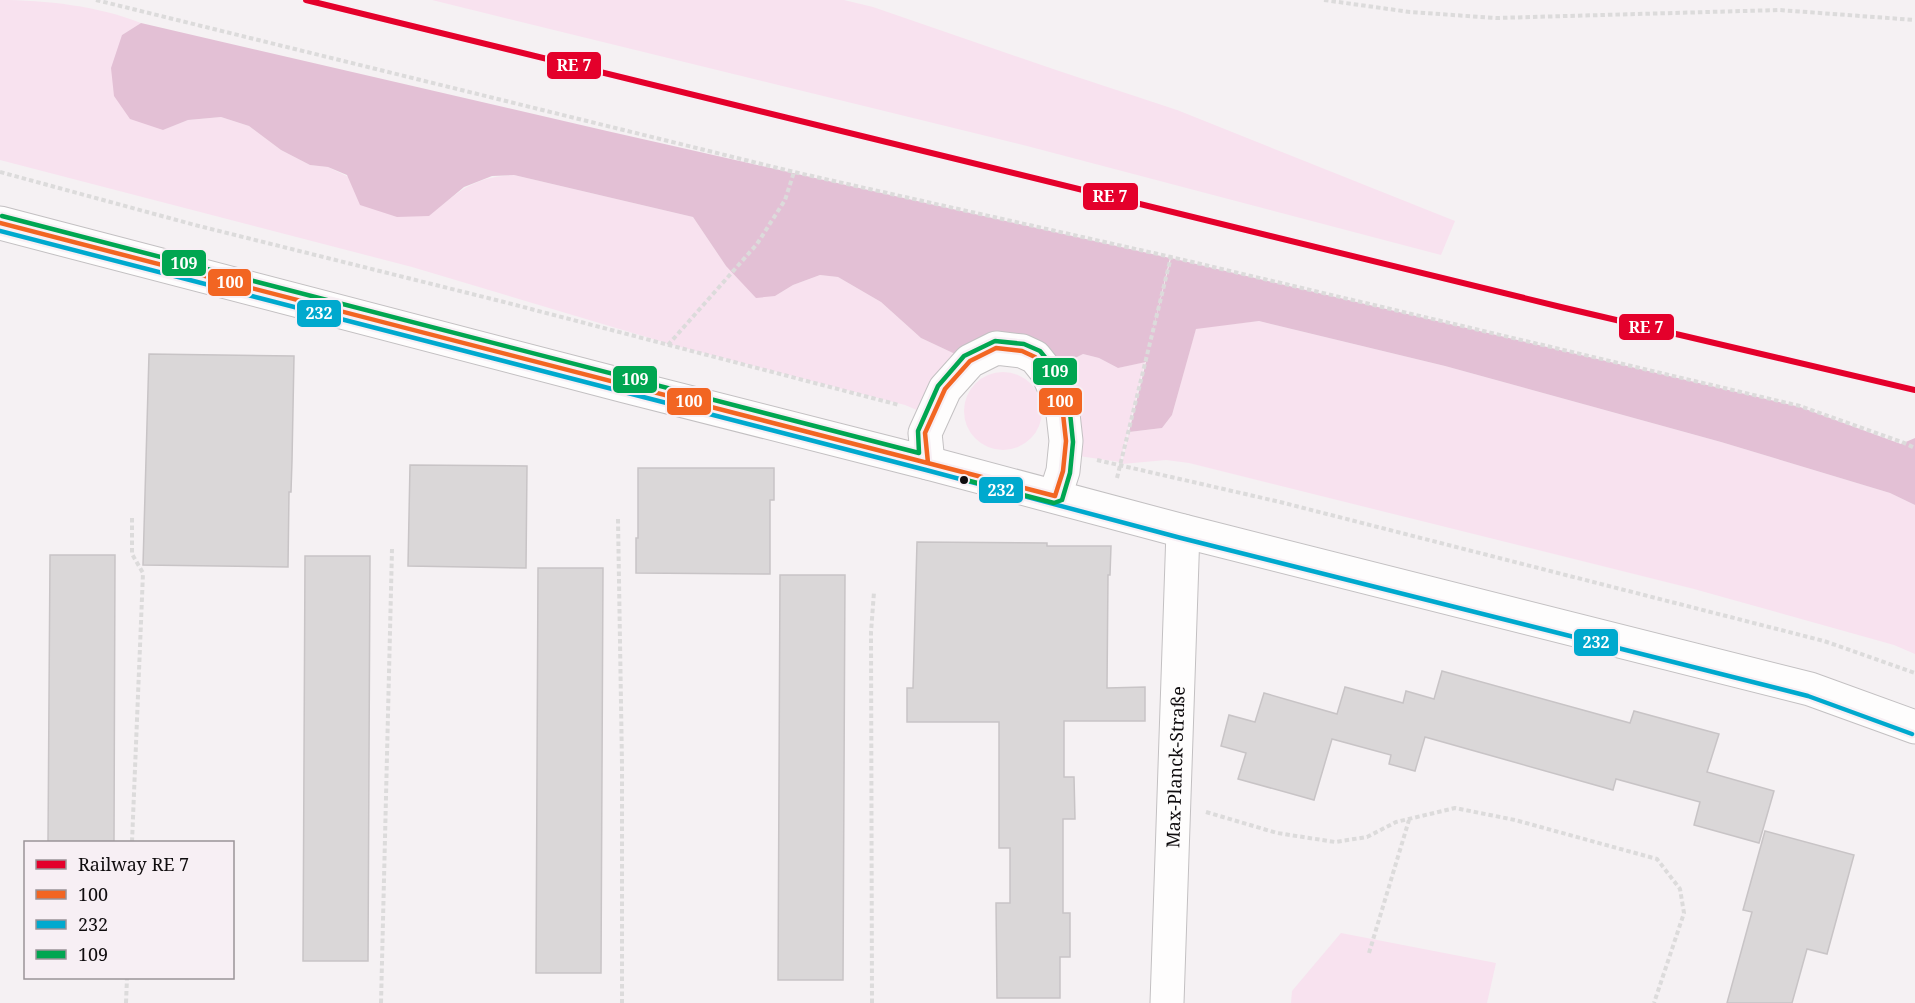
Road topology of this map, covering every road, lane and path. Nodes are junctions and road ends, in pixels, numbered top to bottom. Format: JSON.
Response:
{"nodes":[{"id":1,"x":96,"y":0,"type":"edge"},
{"id":2,"x":1324,"y":0,"type":"edge"},
{"id":3,"x":1915,"y":20,"type":"edge"},
{"id":4,"x":794,"y":172,"type":"junction"},
{"id":5,"x":0,"y":223,"type":"edge"},
{"id":6,"x":1171,"y":257,"type":"junction"},
{"id":7,"x":668,"y":345,"type":"dead end"},
{"id":8,"x":1915,"y":448,"type":"edge"},
{"id":9,"x":928,"y":463,"type":"junction"},
{"id":10,"x":1055,"y":496,"type":"junction"},
{"id":11,"x":1108,"y":511,"type":"junction"},
{"id":12,"x":132,"y":518,"type":"dead end"},
{"id":13,"x":618,"y":519,"type":"dead end"},
{"id":14,"x":1183,"y":531,"type":"junction"},
{"id":15,"x":392,"y":549,"type":"dead end"},
{"id":16,"x":874,"y":592,"type":"dead end"},
{"id":17,"x":1915,"y":727,"type":"edge"},
{"id":18,"x":1174,"y":803,"type":"junction"},
{"id":19,"x":1409,"y":819,"type":"junction"},
{"id":20,"x":132,"y":841,"type":"edge"},
{"id":21,"x":1369,"y":953,"type":"dead end"},
{"id":22,"x":127,"y":979,"type":"edge"},
{"id":23,"x":126,"y":1003,"type":"edge"},
{"id":24,"x":381,"y":1003,"type":"edge"},
{"id":25,"x":622,"y":1003,"type":"edge"},
{"id":26,"x":873,"y":1003,"type":"edge"},
{"id":27,"x":1167,"y":1003,"type":"edge"},
{"id":28,"x":1654,"y":1003,"type":"edge"}],
"edges":[{"from":1,"to":4,"type":"path"},
{"from":2,"to":3,"type":"path"},
{"from":4,"to":6,"type":"path"},
{"from":4,"to":7,"type":"path"},
{"from":5,"to":9,"type":"street"},
{"from":6,"to":8,"type":"path"},
{"from":6,"to":11,"type":"path"},
{"from":9,"to":10,"type":"street"},
{"from":9,"to":10,"type":"street"},
{"from":10,"to":11,"type":"street"},
{"from":11,"to":14,"type":"street"},
{"from":12,"to":20,"type":"path"},
{"from":13,"to":25,"type":"path"},
{"from":14,"to":17,"type":"street"},
{"from":14,"to":18,"type":"street","name":"Max-Planck-Straße"},
{"from":15,"to":24,"type":"path"},
{"from":16,"to":26,"type":"path"},
{"from":18,"to":19,"type":"path"},
{"from":18,"to":27,"type":"street","name":"Max-Planck-Straße"},
{"from":19,"to":21,"type":"path"},
{"from":19,"to":28,"type":"path"},
{"from":22,"to":23,"type":"path"}]}
